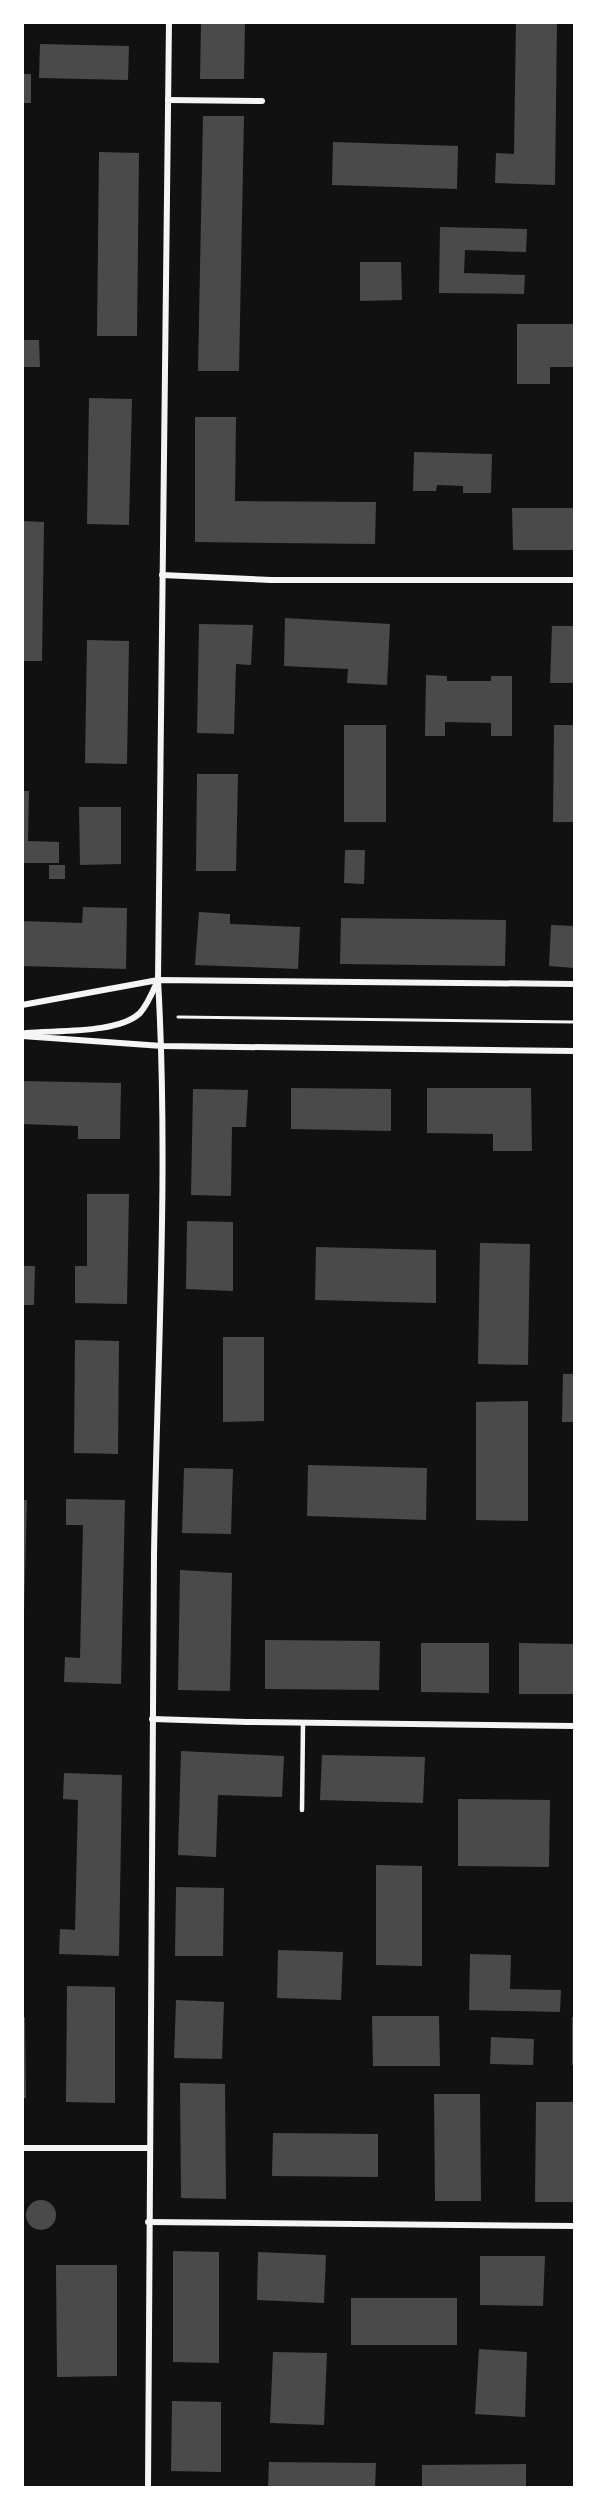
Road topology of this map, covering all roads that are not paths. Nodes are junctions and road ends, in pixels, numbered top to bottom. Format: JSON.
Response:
{"nodes":[{"id":1,"x":169,"y":22,"type":"edge"},
{"id":2,"x":168,"y":100,"type":"junction"},
{"id":3,"x":262,"y":101,"type":"dead end"},
{"id":4,"x":162,"y":575,"type":"junction"},
{"id":5,"x":574,"y":580,"type":"edge"},
{"id":6,"x":158,"y":980,"type":"junction"},
{"id":7,"x":574,"y":984,"type":"edge"},
{"id":8,"x":22,"y":1005,"type":"edge"},
{"id":9,"x":22,"y":1034,"type":"edge"},
{"id":10,"x":162,"y":1046,"type":"junction"},
{"id":11,"x":574,"y":1051,"type":"edge"},
{"id":12,"x":152,"y":1719,"type":"junction"},
{"id":13,"x":303,"y":1723,"type":"junction"},
{"id":14,"x":574,"y":1726,"type":"edge"},
{"id":15,"x":302,"y":1810,"type":"dead end"},
{"id":16,"x":22,"y":2148,"type":"edge"},
{"id":17,"x":150,"y":2148,"type":"junction"},
{"id":18,"x":148,"y":2222,"type":"junction"},
{"id":19,"x":574,"y":2226,"type":"edge"},
{"id":20,"x":148,"y":2487,"type":"edge"}],
"edges":[{"from":1,"to":2,"type":"street"},
{"from":2,"to":3,"type":"street"},
{"from":2,"to":4,"type":"street"},
{"from":4,"to":5,"type":"street"},
{"from":4,"to":6,"type":"street"},
{"from":6,"to":7,"type":"street"},
{"from":6,"to":8,"type":"street"},
{"from":6,"to":9,"type":"street"},
{"from":6,"to":10,"type":"street"},
{"from":9,"to":10,"type":"street"},
{"from":10,"to":11,"type":"street"},
{"from":10,"to":12,"type":"street"},
{"from":12,"to":13,"type":"street"},
{"from":12,"to":17,"type":"street"},
{"from":13,"to":14,"type":"street"},
{"from":13,"to":15,"type":"lane"},
{"from":16,"to":17,"type":"street"},
{"from":17,"to":18,"type":"street"},
{"from":18,"to":19,"type":"street"},
{"from":18,"to":20,"type":"street"}]}
